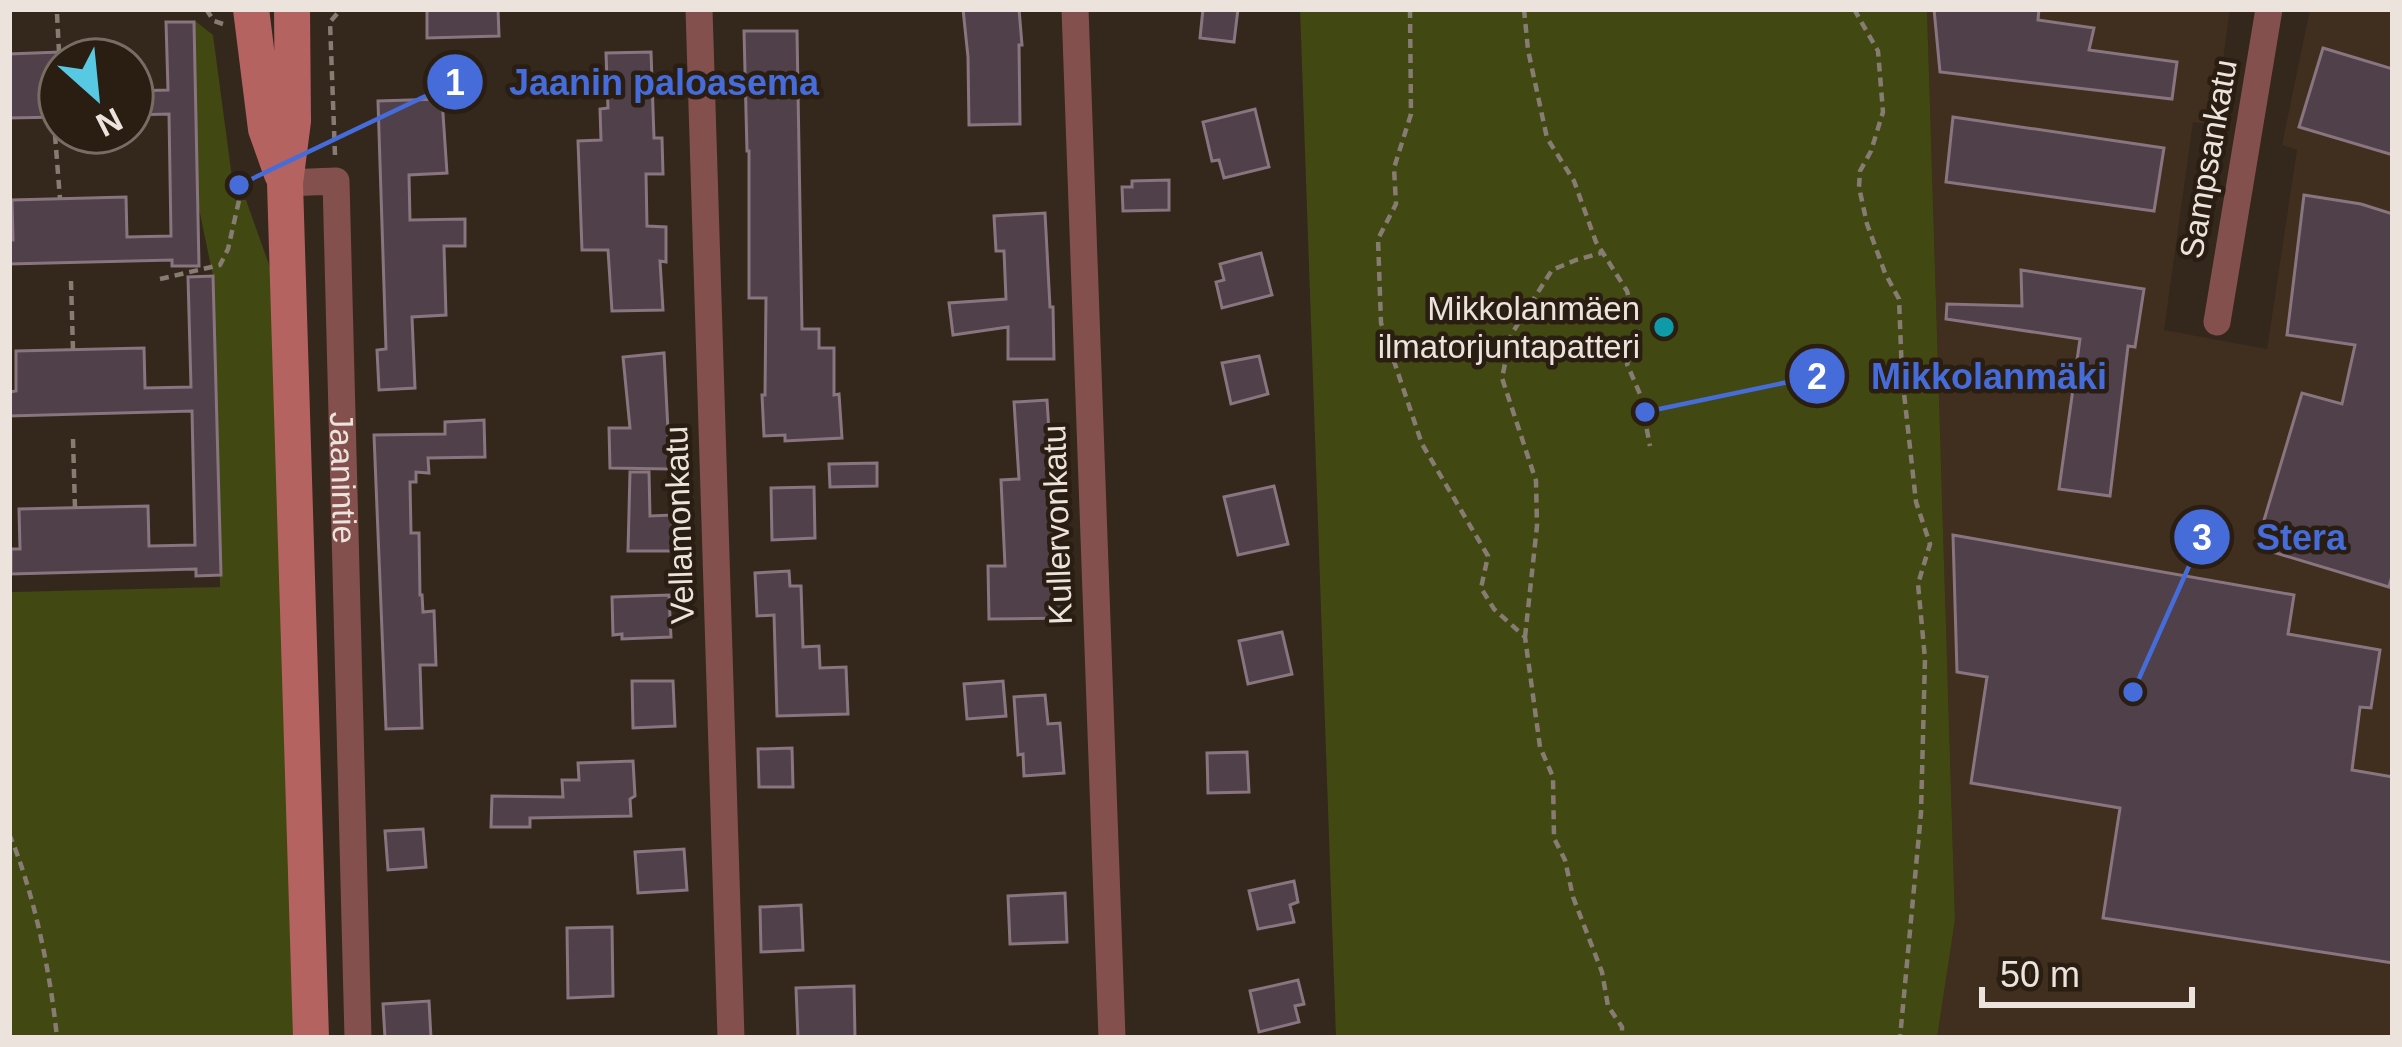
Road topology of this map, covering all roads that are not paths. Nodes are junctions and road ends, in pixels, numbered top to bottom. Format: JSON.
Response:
{"nodes":[{"id":1,"x":292,"y":9,"type":"edge"},
{"id":2,"x":699,"y":9,"type":"edge"},
{"id":3,"x":1075,"y":9,"type":"edge"},
{"id":4,"x":2270,"y":9,"type":"edge"},
{"id":5,"x":236,"y":16,"type":"edge"},
{"id":6,"x":285,"y":183,"type":"junction"},
{"id":7,"x":2217,"y":322,"type":"dead end"},
{"id":8,"x":352,"y":824,"type":"junction"},
{"id":9,"x":306,"y":826,"type":"junction"},
{"id":10,"x":311,"y":1038,"type":"edge"},
{"id":11,"x":358,"y":1038,"type":"edge"},
{"id":12,"x":731,"y":1038,"type":"edge"},
{"id":13,"x":1112,"y":1038,"type":"edge"}],
"edges":[{"from":1,"to":6,"type":"main road","name":"Jaanintie"},
{"from":2,"to":12,"type":"street","name":"Vellamonkatu"},
{"from":3,"to":13,"type":"street","name":"Kullervonkatu"},
{"from":4,"to":7,"type":"street","name":"Sampsankatu"},
{"from":5,"to":6,"type":"main road","name":"Jaanintie"},
{"from":6,"to":8,"type":"street","name":"Jaanintie"},
{"from":6,"to":9,"type":"main road","name":"Jaanintie"},
{"from":8,"to":9,"type":"street"},
{"from":8,"to":11,"type":"street","name":"Jaanintie"},
{"from":9,"to":10,"type":"main road","name":"Jaanintie"}]}
